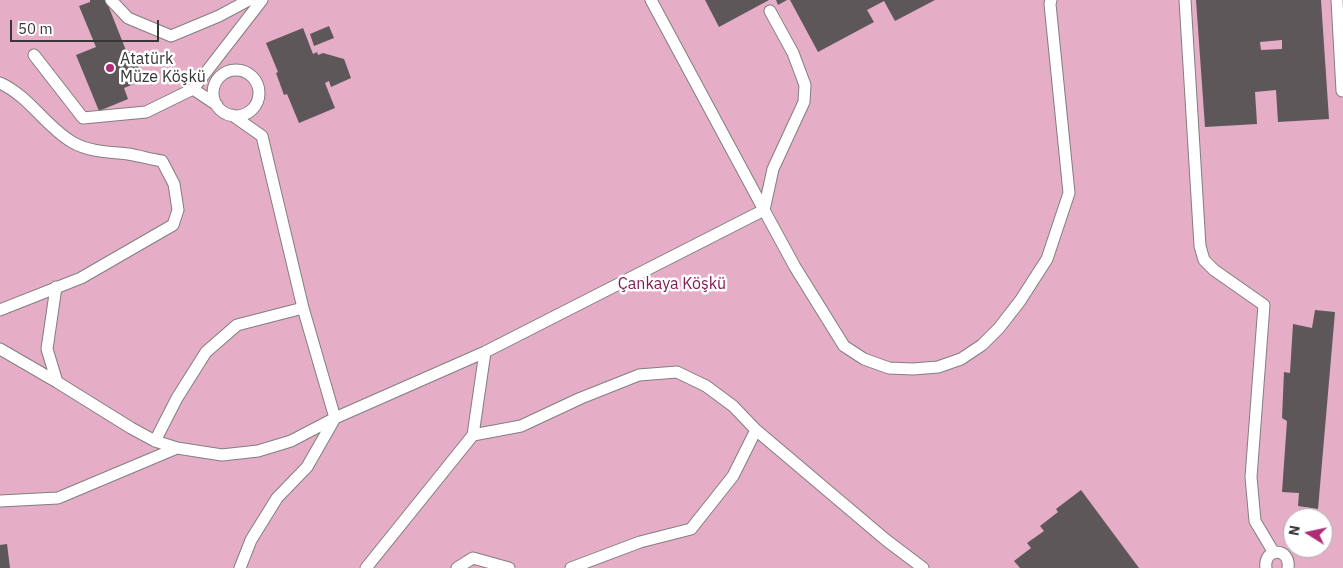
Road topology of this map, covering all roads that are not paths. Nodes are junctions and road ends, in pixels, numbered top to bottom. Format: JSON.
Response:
{"nodes":[{"id":1,"x":111,"y":0,"type":"edge"},
{"id":2,"x":249,"y":0,"type":"edge"},
{"id":3,"x":262,"y":0,"type":"edge"},
{"id":4,"x":651,"y":0,"type":"edge"},
{"id":5,"x":1051,"y":0,"type":"edge"},
{"id":6,"x":1185,"y":0,"type":"edge"},
{"id":7,"x":1337,"y":0,"type":"edge"},
{"id":8,"x":770,"y":11,"type":"dead end"},
{"id":9,"x":34,"y":55,"type":"dead end"},
{"id":10,"x":0,"y":83,"type":"edge"},
{"id":11,"x":193,"y":89,"type":"junction"},
{"id":12,"x":1342,"y":91,"type":"edge"},
{"id":13,"x":217,"y":106,"type":"junction"},
{"id":14,"x":232,"y":115,"type":"junction"},
{"id":15,"x":764,"y":210,"type":"junction"},
{"id":16,"x":56,"y":287,"type":"junction"},
{"id":17,"x":303,"y":308,"type":"junction"},
{"id":18,"x":0,"y":310,"type":"edge"},
{"id":19,"x":0,"y":349,"type":"edge"},
{"id":20,"x":485,"y":352,"type":"junction"},
{"id":21,"x":57,"y":382,"type":"junction"},
{"id":22,"x":334,"y":418,"type":"junction"},
{"id":23,"x":756,"y":430,"type":"junction"},
{"id":24,"x":473,"y":435,"type":"junction"},
{"id":25,"x":155,"y":441,"type":"junction"},
{"id":26,"x":178,"y":448,"type":"junction"},
{"id":27,"x":0,"y":501,"type":"edge"},
{"id":28,"x":1274,"y":553,"type":"junction"},
{"id":29,"x":240,"y":568,"type":"edge"},
{"id":30,"x":366,"y":568,"type":"edge"},
{"id":31,"x":457,"y":568,"type":"edge"},
{"id":32,"x":509,"y":568,"type":"edge"},
{"id":33,"x":571,"y":568,"type":"edge"},
{"id":34,"x":923,"y":568,"type":"edge"},
{"id":35,"x":1266,"y":568,"type":"edge"},
{"id":36,"x":1288,"y":568,"type":"edge"}],
"edges":[{"from":1,"to":2,"type":"lane"},
{"from":3,"to":11,"type":"lane"},
{"from":4,"to":15,"type":"lane"},
{"from":5,"to":15,"type":"lane"},
{"from":6,"to":28,"type":"lane"},
{"from":7,"to":12,"type":"lane"},
{"from":8,"to":15,"type":"lane"},
{"from":9,"to":11,"type":"lane"},
{"from":10,"to":16,"type":"lane"},
{"from":11,"to":13,"type":"lane"},
{"from":13,"to":14,"type":"lane"},
{"from":13,"to":14,"type":"lane"},
{"from":14,"to":17,"type":"lane"},
{"from":15,"to":20,"type":"lane"},
{"from":16,"to":18,"type":"lane"},
{"from":16,"to":21,"type":"lane"},
{"from":17,"to":22,"type":"lane"},
{"from":17,"to":25,"type":"lane"},
{"from":19,"to":21,"type":"lane"},
{"from":20,"to":22,"type":"lane"},
{"from":20,"to":24,"type":"lane"},
{"from":21,"to":25,"type":"lane"},
{"from":22,"to":26,"type":"lane"},
{"from":22,"to":29,"type":"lane"},
{"from":23,"to":24,"type":"lane"},
{"from":23,"to":33,"type":"lane"},
{"from":23,"to":34,"type":"lane"},
{"from":24,"to":30,"type":"lane"},
{"from":25,"to":26,"type":"lane"},
{"from":26,"to":27,"type":"lane"},
{"from":28,"to":35,"type":"lane"},
{"from":28,"to":36,"type":"lane"},
{"from":31,"to":32,"type":"lane"}]}
